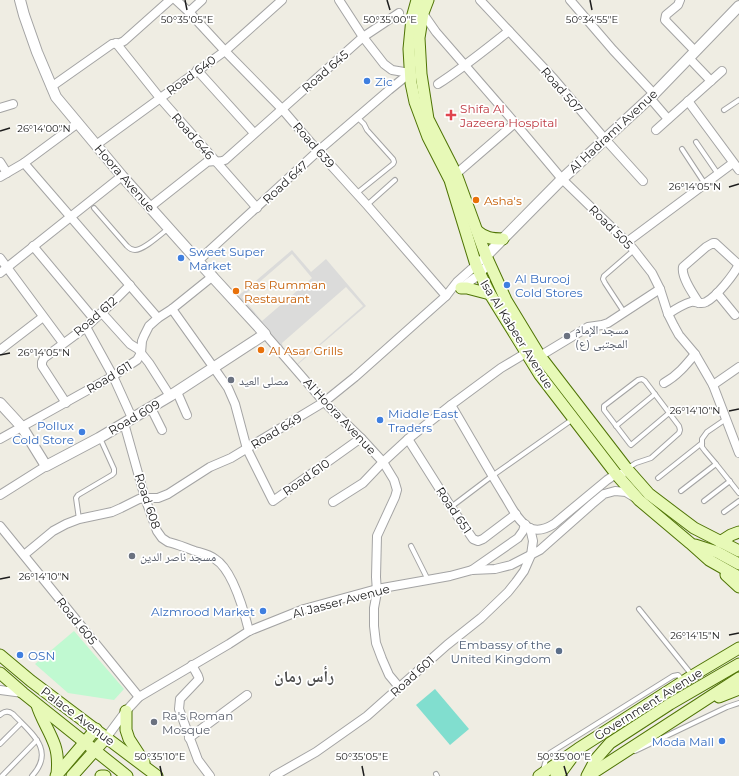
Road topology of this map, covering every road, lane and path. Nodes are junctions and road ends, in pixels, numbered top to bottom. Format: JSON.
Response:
{"nodes":[{"id":1,"x":20,"y":0,"type":"edge"},
{"id":2,"x":170,"y":0,"type":"edge"},
{"id":3,"x":176,"y":0,"type":"edge"},
{"id":4,"x":202,"y":0,"type":"edge"},
{"id":5,"x":282,"y":0,"type":"edge"},
{"id":6,"x":339,"y":0,"type":"edge"},
{"id":7,"x":428,"y":0,"type":"edge"},
{"id":8,"x":480,"y":0,"type":"edge"},
{"id":9,"x":570,"y":0,"type":"edge"},
{"id":10,"x":680,"y":0,"type":"edge"},
{"id":11,"x":416,"y":1,"type":"edge"},
{"id":12,"x":739,"y":6,"type":"edge"},
{"id":13,"x":189,"y":12,"type":"junction"},
{"id":14,"x":399,"y":13,"type":"dead end"},
{"id":15,"x":423,"y":14,"type":"junction"},
{"id":16,"x":509,"y":31,"type":"junction"},
{"id":17,"x":436,"y":32,"type":"junction"},
{"id":18,"x":419,"y":36,"type":"junction"},
{"id":19,"x":363,"y":37,"type":"junction"},
{"id":20,"x":116,"y":43,"type":"junction"},
{"id":21,"x":225,"y":51,"type":"junction"},
{"id":22,"x":692,"y":54,"type":"junction"},
{"id":23,"x":465,"y":64,"type":"junction"},
{"id":24,"x":197,"y":70,"type":"junction"},
{"id":25,"x":722,"y":71,"type":"dead end"},
{"id":26,"x":416,"y":73,"type":"junction"},
{"id":27,"x":711,"y":81,"type":"junction"},
{"id":28,"x":438,"y":84,"type":"dead end"},
{"id":29,"x":52,"y":87,"type":"junction"},
{"id":30,"x":652,"y":96,"type":"junction"},
{"id":31,"x":160,"y":98,"type":"junction"},
{"id":32,"x":739,"y":100,"type":"edge"},
{"id":33,"x":688,"y":102,"type":"junction"},
{"id":34,"x":13,"y":104,"type":"dead end"},
{"id":35,"x":0,"y":108,"type":"edge"},
{"id":36,"x":282,"y":109,"type":"junction"},
{"id":37,"x":724,"y":110,"type":"dead end"},
{"id":38,"x":358,"y":118,"type":"junction"},
{"id":39,"x":668,"y":119,"type":"junction"},
{"id":40,"x":78,"y":123,"type":"junction"},
{"id":41,"x":515,"y":123,"type":"junction"},
{"id":42,"x":656,"y":130,"type":"dead end"},
{"id":43,"x":254,"y":133,"type":"junction"},
{"id":44,"x":605,"y":139,"type":"junction"},
{"id":45,"x":696,"y":142,"type":"dead end"},
{"id":46,"x":96,"y":145,"type":"junction"},
{"id":47,"x":682,"y":149,"type":"dead end"},
{"id":48,"x":318,"y":151,"type":"junction"},
{"id":49,"x":215,"y":161,"type":"junction"},
{"id":50,"x":0,"y":162,"type":"edge"},
{"id":51,"x":736,"y":162,"type":"edge"},
{"id":52,"x":24,"y":163,"type":"junction"},
{"id":53,"x":739,"y":170,"type":"edge"},
{"id":54,"x":4,"y":175,"type":"edge"},
{"id":55,"x":718,"y":175,"type":"junction"},
{"id":56,"x":122,"y":176,"type":"junction"},
{"id":57,"x":452,"y":176,"type":"junction"},
{"id":58,"x":562,"y":179,"type":"junction"},
{"id":59,"x":395,"y":180,"type":"dead end"},
{"id":60,"x":643,"y":180,"type":"dead end"},
{"id":61,"x":705,"y":184,"type":"junction"},
{"id":62,"x":357,"y":193,"type":"junction"},
{"id":63,"x":367,"y":205,"type":"junction"},
{"id":64,"x":150,"y":207,"type":"junction"},
{"id":65,"x":94,"y":208,"type":"dead end"},
{"id":66,"x":257,"y":208,"type":"junction"},
{"id":67,"x":71,"y":216,"type":"junction"},
{"id":68,"x":169,"y":228,"type":"junction"},
{"id":69,"x":478,"y":231,"type":"junction"},
{"id":70,"x":502,"y":239,"type":"junction"},
{"id":71,"x":627,"y":242,"type":"junction"},
{"id":72,"x":33,"y":246,"type":"junction"},
{"id":73,"x":634,"y":250,"type":"junction"},
{"id":74,"x":0,"y":258,"type":"edge"},
{"id":75,"x":488,"y":260,"type":"junction"},
{"id":76,"x":198,"y":261,"type":"junction"},
{"id":77,"x":739,"y":265,"type":"edge"},
{"id":78,"x":478,"y":269,"type":"junction"},
{"id":79,"x":3,"y":270,"type":"edge"},
{"id":80,"x":213,"y":276,"type":"junction"},
{"id":81,"x":130,"y":285,"type":"junction"},
{"id":82,"x":461,"y":288,"type":"junction"},
{"id":83,"x":660,"y":289,"type":"junction"},
{"id":84,"x":717,"y":293,"type":"junction"},
{"id":85,"x":490,"y":294,"type":"junction"},
{"id":86,"x":446,"y":296,"type":"junction"},
{"id":87,"x":699,"y":303,"type":"junction"},
{"id":88,"x":172,"y":309,"type":"junction"},
{"id":89,"x":624,"y":312,"type":"junction"},
{"id":90,"x":102,"y":313,"type":"junction"},
{"id":91,"x":668,"y":314,"type":"junction"},
{"id":92,"x":735,"y":315,"type":"dead end"},
{"id":93,"x":43,"y":316,"type":"junction"},
{"id":94,"x":158,"y":318,"type":"junction"},
{"id":95,"x":94,"y":319,"type":"junction"},
{"id":96,"x":86,"y":327,"type":"junction"},
{"id":97,"x":265,"y":334,"type":"junction"},
{"id":98,"x":63,"y":343,"type":"junction"},
{"id":99,"x":0,"y":350,"type":"edge"},
{"id":100,"x":141,"y":353,"type":"junction"},
{"id":101,"x":526,"y":353,"type":"junction"},
{"id":102,"x":695,"y":354,"type":"junction"},
{"id":103,"x":540,"y":356,"type":"junction"},
{"id":104,"x":739,"y":367,"type":"edge"},
{"id":105,"x":214,"y":368,"type":"junction"},
{"id":106,"x":113,"y":376,"type":"junction"},
{"id":107,"x":664,"y":383,"type":"dead end"},
{"id":108,"x":712,"y":386,"type":"junction"},
{"id":109,"x":173,"y":394,"type":"junction"},
{"id":110,"x":655,"y":394,"type":"junction"},
{"id":111,"x":324,"y":402,"type":"junction"},
{"id":112,"x":0,"y":403,"type":"edge"},
{"id":113,"x":66,"y":403,"type":"junction"},
{"id":114,"x":451,"y":405,"type":"junction"},
{"id":115,"x":151,"y":408,"type":"junction"},
{"id":116,"x":669,"y":413,"type":"junction"},
{"id":117,"x":187,"y":416,"type":"dead end"},
{"id":118,"x":573,"y":419,"type":"junction"},
{"id":119,"x":726,"y":419,"type":"junction"},
{"id":120,"x":128,"y":421,"type":"junction"},
{"id":121,"x":616,"y":426,"type":"junction"},
{"id":122,"x":22,"y":427,"type":"junction"},
{"id":123,"x":162,"y":430,"type":"dead end"},
{"id":124,"x":99,"y":438,"type":"junction"},
{"id":125,"x":361,"y":438,"type":"junction"},
{"id":126,"x":0,"y":439,"type":"edge"},
{"id":127,"x":408,"y":439,"type":"junction"},
{"id":128,"x":702,"y":443,"type":"junction"},
{"id":129,"x":247,"y":449,"type":"junction"},
{"id":130,"x":739,"y":453,"type":"edge"},
{"id":131,"x":383,"y":462,"type":"junction"},
{"id":132,"x":716,"y":464,"type":"junction"},
{"id":133,"x":46,"y":466,"type":"junction"},
{"id":134,"x":627,"y":469,"type":"junction"},
{"id":135,"x":616,"y":474,"type":"junction"},
{"id":136,"x":492,"y":476,"type":"junction"},
{"id":137,"x":658,"y":478,"type":"dead end"},
{"id":138,"x":638,"y":481,"type":"junction"},
{"id":139,"x":730,"y":481,"type":"junction"},
{"id":140,"x":681,"y":491,"type":"dead end"},
{"id":141,"x":739,"y":493,"type":"edge"},
{"id":142,"x":0,"y":495,"type":"edge"},
{"id":143,"x":146,"y":498,"type":"junction"},
{"id":144,"x":639,"y":500,"type":"junction"},
{"id":145,"x":704,"y":500,"type":"dead end"},
{"id":146,"x":739,"y":501,"type":"edge"},
{"id":147,"x":333,"y":502,"type":"dead end"},
{"id":148,"x":451,"y":507,"type":"junction"},
{"id":149,"x":724,"y":512,"type":"dead end"},
{"id":150,"x":516,"y":514,"type":"junction"},
{"id":151,"x":79,"y":519,"type":"junction"},
{"id":152,"x":0,"y":526,"type":"edge"},
{"id":153,"x":527,"y":526,"type":"junction"},
{"id":154,"x":739,"y":532,"type":"edge"},
{"id":155,"x":739,"y":538,"type":"edge"},
{"id":156,"x":720,"y":542,"type":"junction"},
{"id":157,"x":690,"y":543,"type":"junction"},
{"id":158,"x":411,"y":546,"type":"dead end"},
{"id":159,"x":739,"y":551,"type":"edge"},
{"id":160,"x":24,"y":555,"type":"junction"},
{"id":161,"x":531,"y":555,"type":"junction"},
{"id":162,"x":709,"y":560,"type":"junction"},
{"id":163,"x":739,"y":564,"type":"edge"},
{"id":164,"x":472,"y":570,"type":"junction"},
{"id":165,"x":739,"y":577,"type":"edge"},
{"id":166,"x":428,"y":580,"type":"junction"},
{"id":167,"x":739,"y":587,"type":"edge"},
{"id":168,"x":377,"y":589,"type":"junction"},
{"id":169,"x":639,"y":608,"type":"dead end"},
{"id":170,"x":249,"y":631,"type":"junction"},
{"id":171,"x":739,"y":648,"type":"edge"},
{"id":172,"x":0,"y":655,"type":"edge"},
{"id":173,"x":739,"y":664,"type":"edge"},
{"id":174,"x":192,"y":666,"type":"junction"},
{"id":175,"x":0,"y":673,"type":"edge"},
{"id":176,"x":688,"y":678,"type":"junction"},
{"id":177,"x":739,"y":678,"type":"edge"},
{"id":178,"x":399,"y":687,"type":"junction"},
{"id":179,"x":739,"y":689,"type":"edge"},
{"id":180,"x":0,"y":690,"type":"edge"},
{"id":181,"x":23,"y":693,"type":"junction"},
{"id":182,"x":247,"y":695,"type":"dead end"},
{"id":183,"x":139,"y":697,"type":"junction"},
{"id":184,"x":739,"y":703,"type":"edge"},
{"id":185,"x":36,"y":704,"type":"junction"},
{"id":186,"x":694,"y":707,"type":"junction"},
{"id":187,"x":126,"y":711,"type":"junction"},
{"id":188,"x":0,"y":715,"type":"edge"},
{"id":189,"x":21,"y":723,"type":"junction"},
{"id":190,"x":96,"y":729,"type":"junction"},
{"id":191,"x":106,"y":738,"type":"junction"},
{"id":192,"x":189,"y":738,"type":"junction"},
{"id":193,"x":37,"y":740,"type":"junction"},
{"id":194,"x":84,"y":742,"type":"junction"},
{"id":195,"x":0,"y":744,"type":"edge"},
{"id":196,"x":578,"y":749,"type":"junction"},
{"id":197,"x":95,"y":751,"type":"junction"},
{"id":198,"x":607,"y":763,"type":"junction"},
{"id":199,"x":153,"y":773,"type":"edge"},
{"id":200,"x":56,"y":775,"type":"edge"},
{"id":201,"x":540,"y":775,"type":"edge"},
{"id":202,"x":2,"y":776,"type":"edge"},
{"id":203,"x":32,"y":776,"type":"edge"},
{"id":204,"x":72,"y":776,"type":"edge"},
{"id":205,"x":101,"y":776,"type":"edge"},
{"id":206,"x":105,"y":776,"type":"edge"},
{"id":207,"x":127,"y":776,"type":"edge"},
{"id":208,"x":210,"y":776,"type":"edge"},
{"id":209,"x":274,"y":776,"type":"edge"},
{"id":210,"x":556,"y":776,"type":"edge"},
{"id":211,"x":587,"y":776,"type":"edge"}],
"edges":[{"from":1,"to":29,"type":"street","name":"Hoora Avenue"},
{"from":2,"to":20,"type":"street"},
{"from":3,"to":13,"type":"street","name":"Road 639"},
{"from":4,"to":13,"type":"street"},
{"from":5,"to":21,"type":"street","name":"Road 640"},
{"from":6,"to":19,"type":"street"},
{"from":7,"to":15,"type":"main road","name":"Isa Al Kabeer Avenue"},
{"from":8,"to":16,"type":"street","name":"Road 507"},
{"from":9,"to":30,"type":"street"},
{"from":10,"to":22,"type":"street"},
{"from":11,"to":15,"type":"street","name":"Road 505"},
{"from":11,"to":26,"type":"main road","name":"Isa Al Kabeer Avenue"},
{"from":12,"to":22,"type":"street","name":"Al Hadrami Avenue"},
{"from":13,"to":21,"type":"street","name":"Road 639"},
{"from":14,"to":19,"type":"street","name":"Road 645"},
{"from":15,"to":17,"type":"street","name":"Road 505"},
{"from":15,"to":18,"type":"main road","name":"Isa Al Kabeer Avenue"},
{"from":16,"to":23,"type":"street"},
{"from":16,"to":44,"type":"street","name":"Road 507"},
{"from":17,"to":18,"type":"street"},
{"from":17,"to":23,"type":"street","name":"Road 505"},
{"from":18,"to":26,"type":"main road","name":"Isa Al Kabeer Avenue"},
{"from":19,"to":26,"type":"street"},
{"from":19,"to":36,"type":"street","name":"Road 645"},
{"from":20,"to":29,"type":"street"},
{"from":20,"to":31,"type":"street","name":"Road 646"},
{"from":21,"to":24,"type":"street","name":"Road 640"},
{"from":21,"to":36,"type":"street","name":"Road 639"},
{"from":22,"to":27,"type":"street"},
{"from":22,"to":30,"type":"street","name":"Al Hadrami Avenue"},
{"from":23,"to":28,"type":"street"},
{"from":23,"to":41,"type":"street","name":"Road 505"},
{"from":24,"to":31,"type":"street","name":"Road 640"},
{"from":24,"to":43,"type":"street"},
{"from":25,"to":27,"type":"street"},
{"from":26,"to":38,"type":"street","name":"Road 647"},
{"from":26,"to":57,"type":"main road","name":"Isa Al Kabeer Avenue"},
{"from":27,"to":33,"type":"street"},
{"from":29,"to":40,"type":"street","name":"Hoora Avenue"},
{"from":30,"to":39,"type":"street"},
{"from":30,"to":44,"type":"street","name":"Al Hadrami Avenue"},
{"from":31,"to":46,"type":"street","name":"Road 640"},
{"from":31,"to":49,"type":"street","name":"Road 646"},
{"from":32,"to":37,"type":"lane"},
{"from":33,"to":39,"type":"street"},
{"from":33,"to":51,"type":"street"},
{"from":34,"to":35,"type":"street"},
{"from":36,"to":43,"type":"street","name":"Road 645"},
{"from":36,"to":48,"type":"street","name":"Road 639"},
{"from":38,"to":48,"type":"street","name":"Road 647"},
{"from":38,"to":62,"type":"lane"},
{"from":39,"to":42,"type":"street"},
{"from":40,"to":46,"type":"street","name":"Hoora Avenue"},
{"from":40,"to":52,"type":"street"},
{"from":41,"to":57,"type":"street"},
{"from":41,"to":58,"type":"street","name":"Road 505"},
{"from":43,"to":49,"type":"street","name":"Road 645"},
{"from":44,"to":58,"type":"street","name":"Al Hadrami Avenue"},
{"from":44,"to":60,"type":"street","name":"Road 507"},
{"from":45,"to":55,"type":"lane"},
{"from":46,"to":56,"type":"street","name":"Hoora Avenue"},
{"from":47,"to":61,"type":"lane"},
{"from":48,"to":62,"type":"street","name":"Road 639"},
{"from":48,"to":66,"type":"street","name":"Road 647"},
{"from":49,"to":64,"type":"street","name":"Road 645"},
{"from":49,"to":66,"type":"street","name":"Road 646"},
{"from":50,"to":54,"type":"street"},
{"from":51,"to":53,"type":"street"},
{"from":51,"to":55,"type":"street"},
{"from":52,"to":54,"type":"street"},
{"from":52,"to":67,"type":"street"},
{"from":55,"to":61,"type":"street"},
{"from":56,"to":64,"type":"street","name":"Hoora Avenue"},
{"from":56,"to":67,"type":"street"},
{"from":57,"to":69,"type":"main road","name":"Isa Al Kabeer Avenue"},
{"from":57,"to":78,"type":"main road","name":"Isa Al Kabeer Avenue"},
{"from":58,"to":70,"type":"street","name":"Al Hadrami Avenue"},
{"from":58,"to":71,"type":"street","name":"Road 505"},
{"from":59,"to":63,"type":"lane"},
{"from":61,"to":71,"type":"street"},
{"from":62,"to":63,"type":"street","name":"Road 639"},
{"from":63,"to":86,"type":"street","name":"Road 639"},
{"from":64,"to":68,"type":"street","name":"Hoora Avenue"},
{"from":65,"to":68,"type":"lane"},
{"from":66,"to":76,"type":"street","name":"Road 647"},
{"from":67,"to":72,"type":"street"},
{"from":67,"to":81,"type":"street"},
{"from":68,"to":76,"type":"street","name":"Hoora Avenue"},
{"from":69,"to":70,"type":"main road"},
{"from":69,"to":75,"type":"main road","name":"Isa Al Kabeer Avenue"},
{"from":70,"to":75,"type":"street","name":"Al Hadrami Avenue"},
{"from":71,"to":73,"type":"street","name":"Road 505"},
{"from":72,"to":79,"type":"street"},
{"from":72,"to":95,"type":"street"},
{"from":73,"to":83,"type":"street","name":"Road 505"},
{"from":73,"to":89,"type":"lane"},
{"from":74,"to":79,"type":"street"},
{"from":75,"to":78,"type":"street","name":"Road 649"},
{"from":75,"to":103,"type":"main road","name":"Isa Al Kabeer Avenue"},
{"from":76,"to":80,"type":"street","name":"Hoora Avenue"},
{"from":77,"to":84,"type":"street"},
{"from":77,"to":87,"type":"street"},
{"from":78,"to":82,"type":"street","name":"Road 649"},
{"from":78,"to":85,"type":"main road","name":"Isa Al Kabeer Avenue"},
{"from":78,"to":86,"type":"street","name":"Road 649"},
{"from":79,"to":93,"type":"street"},
{"from":80,"to":88,"type":"street","name":"Road 611"},
{"from":80,"to":97,"type":"street","name":"Hoora Avenue"},
{"from":81,"to":90,"type":"street","name":"Road 612"},
{"from":81,"to":94,"type":"street"},
{"from":82,"to":85,"type":"main road"},
{"from":82,"to":86,"type":"street","name":"Road 649"},
{"from":83,"to":89,"type":"street"},
{"from":83,"to":91,"type":"street","name":"Road 505"},
{"from":84,"to":87,"type":"street"},
{"from":84,"to":92,"type":"street"},
{"from":85,"to":101,"type":"main road","name":"Isa Al Kabeer Avenue"},
{"from":86,"to":111,"type":"street","name":"Road 649"},
{"from":87,"to":91,"type":"street"},
{"from":88,"to":94,"type":"street","name":"Road 611"},
{"from":88,"to":105,"type":"street","name":"Road 610"},
{"from":89,"to":103,"type":"street"},
{"from":90,"to":95,"type":"street","name":"Road 612"},
{"from":90,"to":100,"type":"street"},
{"from":91,"to":102,"type":"street","name":"Road 505"},
{"from":93,"to":98,"type":"street"},
{"from":93,"to":99,"type":"street"},
{"from":94,"to":100,"type":"street","name":"Road 611"},
{"from":95,"to":96,"type":"street","name":"Road 612"},
{"from":96,"to":98,"type":"street","name":"Road 612"},
{"from":96,"to":106,"type":"street","name":"Road 608"},
{"from":97,"to":105,"type":"street","name":"Road 609"},
{"from":97,"to":111,"type":"street","name":"Al Hoora Avenue"},
{"from":98,"to":113,"type":"street","name":"Road 612"},
{"from":100,"to":106,"type":"street","name":"Road 611"},
{"from":100,"to":109,"type":"street"},
{"from":101,"to":114,"type":"street"},
{"from":101,"to":118,"type":"main road","name":"Isa Al Kabeer Avenue"},
{"from":102,"to":107,"type":"street"},
{"from":102,"to":108,"type":"street","name":"Road 505"},
{"from":103,"to":134,"type":"main road","name":"Isa Al Kabeer Avenue"},
{"from":104,"to":108,"type":"street"},
{"from":105,"to":109,"type":"street","name":"Road 609"},
{"from":105,"to":129,"type":"street","name":"Road 610"},
{"from":106,"to":113,"type":"street","name":"Road 611"},
{"from":106,"to":120,"type":"street","name":"Road 608"},
{"from":108,"to":119,"type":"street","name":"Road 505"},
{"from":109,"to":115,"type":"street","name":"Road 609"},
{"from":109,"to":117,"type":"street"},
{"from":110,"to":116,"type":"lane"},
{"from":110,"to":121,"type":"lane"},
{"from":110,"to":121,"type":"lane"},
{"from":111,"to":125,"type":"street","name":"Al Hoora Avenue"},
{"from":111,"to":129,"type":"street","name":"Road 649"},
{"from":112,"to":122,"type":"street"},
{"from":113,"to":122,"type":"street","name":"Road 611"},
{"from":114,"to":127,"type":"street"},
{"from":114,"to":136,"type":"street"},
{"from":115,"to":120,"type":"street","name":"Road 609"},
{"from":115,"to":123,"type":"street"},
{"from":116,"to":121,"type":"lane"},
{"from":116,"to":134,"type":"lane"},
{"from":118,"to":135,"type":"main road","name":"Isa Al Kabeer Avenue"},
{"from":118,"to":136,"type":"lane"},
{"from":119,"to":128,"type":"lane"},
{"from":119,"to":130,"type":"street","name":"Road 505"},
{"from":120,"to":124,"type":"street","name":"Road 609"},
{"from":120,"to":143,"type":"street","name":"Road 608"},
{"from":122,"to":126,"type":"street","name":"Road 611"},
{"from":122,"to":133,"type":"street"},
{"from":124,"to":133,"type":"street","name":"Road 609"},
{"from":124,"to":151,"type":"lane"},
{"from":125,"to":129,"type":"street","name":"Road 610"},
{"from":125,"to":131,"type":"street","name":"Al Hoora Avenue"},
{"from":127,"to":131,"type":"street"},
{"from":127,"to":148,"type":"street","name":"Road 651"},
{"from":128,"to":132,"type":"lane"},
{"from":128,"to":137,"type":"lane"},
{"from":129,"to":143,"type":"street","name":"Road 649"},
{"from":131,"to":147,"type":"street"},
{"from":131,"to":168,"type":"street"},
{"from":132,"to":139,"type":"lane"},
{"from":132,"to":140,"type":"lane"},
{"from":133,"to":142,"type":"street","name":"Road 609"},
{"from":134,"to":138,"type":"main road","name":"Isa Al Kabeer Avenue"},
{"from":135,"to":138,"type":"street"},
{"from":135,"to":144,"type":"main road","name":"Isa Al Kabeer Avenue"},
{"from":135,"to":153,"type":"street"},
{"from":136,"to":148,"type":"lane"},
{"from":136,"to":150,"type":"street"},
{"from":138,"to":156,"type":"main road","name":"Isa Al Kabeer Avenue"},
{"from":139,"to":141,"type":"lane"},
{"from":139,"to":145,"type":"lane"},
{"from":143,"to":151,"type":"street","name":"Road 649"},
{"from":143,"to":170,"type":"street","name":"Road 608"},
{"from":144,"to":157,"type":"main road","name":"Isa Al Kabeer Avenue"},
{"from":144,"to":161,"type":"street"},
{"from":146,"to":149,"type":"lane"},
{"from":148,"to":150,"type":"street","name":"Road 651"},
{"from":150,"to":153,"type":"street"},
{"from":151,"to":160,"type":"street","name":"Road 649"},
{"from":152,"to":160,"type":"street","name":"Road 605"},
{"from":153,"to":161,"type":"street"},
{"from":153,"to":164,"type":"street"},
{"from":154,"to":156,"type":"main road"},
{"from":155,"to":156,"type":"main road"},
{"from":156,"to":159,"type":"main road","name":"Isa Al Kabeer Avenue"},
{"from":157,"to":162,"type":"main road","name":"Isa Al Kabeer Avenue"},
{"from":157,"to":163,"type":"main road"},
{"from":158,"to":166,"type":"lane"},
{"from":160,"to":183,"type":"street","name":"Road 605"},
{"from":161,"to":164,"type":"street"},
{"from":161,"to":178,"type":"street","name":"Road 601"},
{"from":162,"to":165,"type":"main road","name":"Isa Al Kabeer Avenue"},
{"from":162,"to":167,"type":"main road"},
{"from":164,"to":166,"type":"street","name":"Al Jasser Avenue"},
{"from":166,"to":168,"type":"street","name":"Al Jasser Avenue"},
{"from":168,"to":170,"type":"street","name":"Al Jasser Avenue"},
{"from":168,"to":178,"type":"street"},
{"from":169,"to":176,"type":"lane"},
{"from":170,"to":174,"type":"street","name":"Al Jasser Avenue"},
{"from":171,"to":176,"type":"main road","name":"Government Avenue"},
{"from":172,"to":190,"type":"main road","name":"Palace Avenue"},
{"from":173,"to":211,"type":"main road"},
{"from":174,"to":183,"type":"street","name":"Al Jasser Avenue"},
{"from":174,"to":192,"type":"street"},
{"from":175,"to":181,"type":"main road","name":"Palace Avenue"},
{"from":176,"to":196,"type":"main road","name":"Government Avenue"},
{"from":176,"to":201,"type":"lane"},
{"from":177,"to":186,"type":"main road"},
{"from":178,"to":209,"type":"street","name":"Road 601"},
{"from":179,"to":186,"type":"main road"},
{"from":180,"to":181,"type":"street"},
{"from":181,"to":185,"type":"main road","name":"Palace Avenue"},
{"from":182,"to":192,"type":"street"},
{"from":183,"to":187,"type":"street","name":"Al Jasser Avenue"},
{"from":184,"to":198,"type":"lane"},
{"from":185,"to":194,"type":"main road","name":"Palace Avenue"},
{"from":185,"to":200,"type":"main road"},
{"from":186,"to":198,"type":"main road"},
{"from":187,"to":191,"type":"street","name":"Al Jasser Avenue"},
{"from":187,"to":199,"type":"main road"},
{"from":188,"to":189,"type":"lane"},
{"from":189,"to":193,"type":"lane"},
{"from":189,"to":195,"type":"lane"},
{"from":190,"to":191,"type":"main road","name":"Palace Avenue"},
{"from":190,"to":194,"type":"main road"},
{"from":191,"to":197,"type":"main road"},
{"from":191,"to":199,"type":"main road","name":"Palace Avenue"},
{"from":192,"to":208,"type":"street"},
{"from":193,"to":202,"type":"lane"},
{"from":193,"to":203,"type":"lane"},
{"from":194,"to":197,"type":"main road","name":"Palace Avenue"},
{"from":194,"to":200,"type":"main road"},
{"from":196,"to":201,"type":"main road","name":"Government Avenue"},
{"from":196,"to":210,"type":"main road"},
{"from":197,"to":204,"type":"main road"},
{"from":197,"to":207,"type":"main road","name":"Palace Avenue"},
{"from":198,"to":211,"type":"main road"},
{"from":205,"to":206,"type":"main road"}]}
